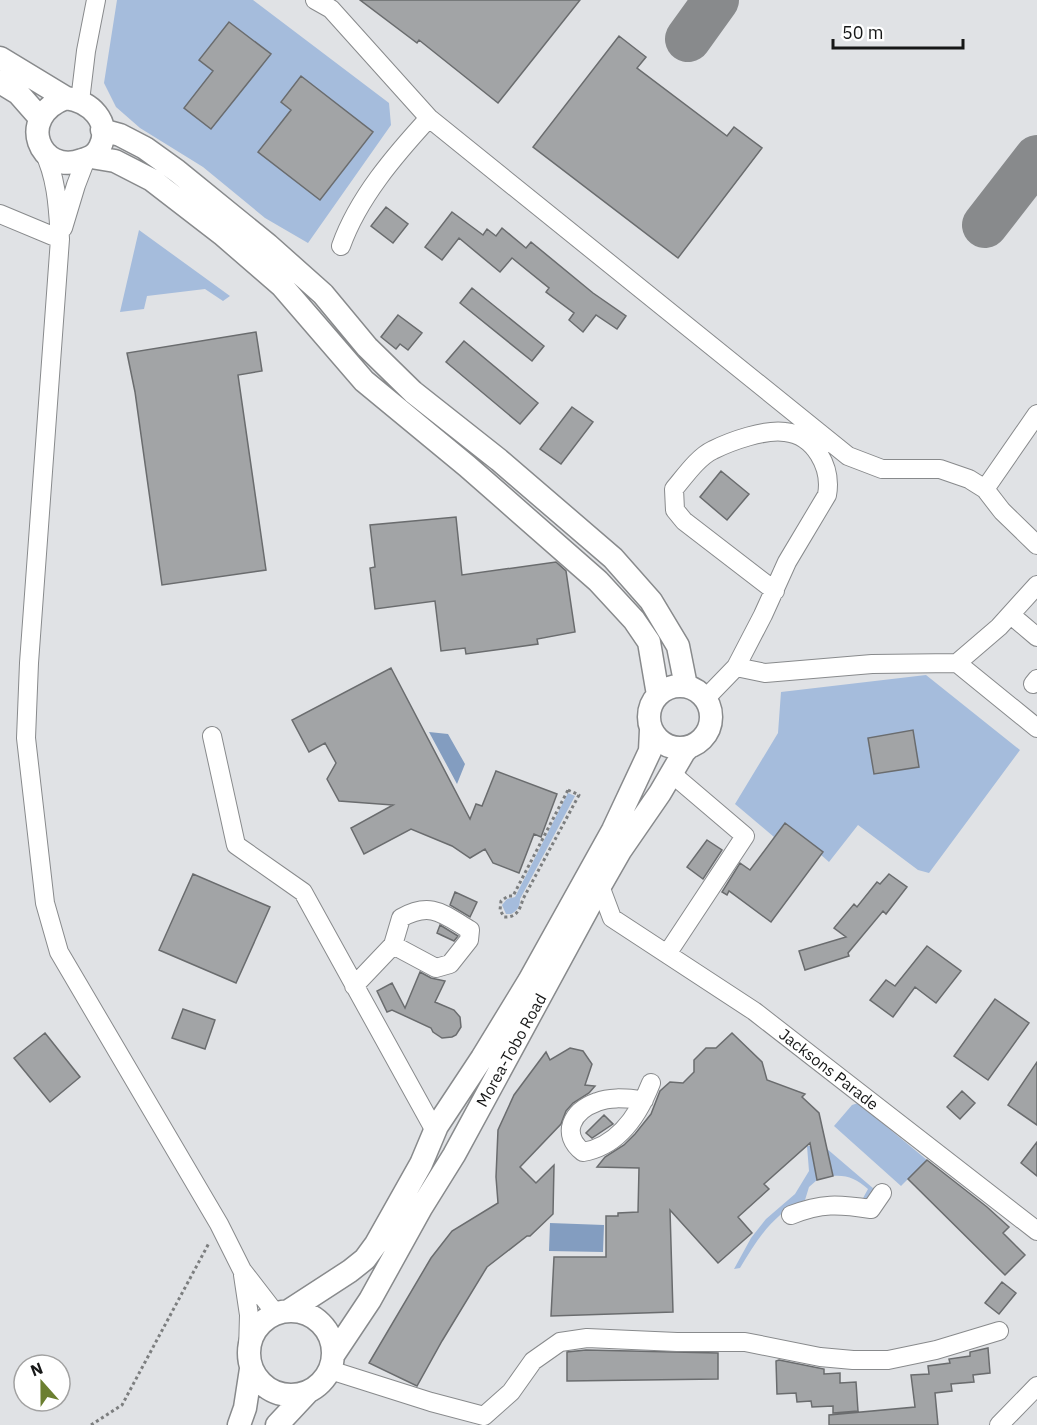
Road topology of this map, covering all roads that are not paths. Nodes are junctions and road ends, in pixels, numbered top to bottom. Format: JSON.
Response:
{"nodes":[{"id":1,"x":96,"y":0,"type":"edge"},
{"id":2,"x":315,"y":0,"type":"edge"},
{"id":3,"x":0,"y":58,"type":"edge"},
{"id":4,"x":0,"y":82,"type":"edge"},
{"id":5,"x":73,"y":100,"type":"junction"},
{"id":6,"x":40,"y":118,"type":"junction"},
{"id":7,"x":429,"y":118,"type":"junction"},
{"id":8,"x":102,"y":130,"type":"junction"},
{"id":9,"x":43,"y":149,"type":"junction"},
{"id":10,"x":89,"y":158,"type":"junction"},
{"id":11,"x":0,"y":214,"type":"edge"},
{"id":12,"x":60,"y":238,"type":"junction"},
{"id":13,"x":341,"y":246,"type":"dead end"},
{"id":14,"x":1037,"y":414,"type":"edge"},
{"id":15,"x":985,"y":489,"type":"junction"},
{"id":16,"x":1037,"y":544,"type":"edge"},
{"id":17,"x":775,"y":591,"type":"junction"},
{"id":18,"x":1035,"y":592,"type":"edge"},
{"id":19,"x":1011,"y":615,"type":"junction"},
{"id":20,"x":1037,"y":637,"type":"edge"},
{"id":21,"x":957,"y":663,"type":"junction"},
{"id":22,"x":736,"y":667,"type":"junction"},
{"id":23,"x":686,"y":686,"type":"junction"},
{"id":24,"x":658,"y":694,"type":"junction"},
{"id":25,"x":705,"y":699,"type":"junction"},
{"id":26,"x":1037,"y":728,"type":"edge"},
{"id":27,"x":651,"y":730,"type":"junction"},
{"id":28,"x":212,"y":736,"type":"dead end"},
{"id":29,"x":689,"y":747,"type":"junction"},
{"id":30,"x":670,"y":773,"type":"junction"},
{"id":31,"x":600,"y":886,"type":"junction"},
{"id":32,"x":612,"y":918,"type":"junction"},
{"id":33,"x":577,"y":928,"type":"junction"},
{"id":34,"x":393,"y":945,"type":"dead end"},
{"id":35,"x":667,"y":954,"type":"junction"},
{"id":36,"x":354,"y":986,"type":"junction"},
{"id":37,"x":435,"y":1131,"type":"junction"},
{"id":38,"x":882,"y":1193,"type":"dead end"},
{"id":39,"x":791,"y":1215,"type":"dead end"},
{"id":40,"x":1037,"y":1231,"type":"edge"},
{"id":41,"x":242,"y":1270,"type":"junction"},
{"id":42,"x":283,"y":1312,"type":"junction"},
{"id":43,"x":999,"y":1331,"type":"dead end"},
{"id":44,"x":250,"y":1360,"type":"junction"},
{"id":45,"x":332,"y":1362,"type":"junction"},
{"id":46,"x":1037,"y":1386,"type":"edge"},
{"id":47,"x":307,"y":1393,"type":"junction"},
{"id":48,"x":485,"y":1420,"type":"edge"},
{"id":49,"x":239,"y":1425,"type":"edge"},
{"id":50,"x":276,"y":1425,"type":"edge"},
{"id":51,"x":999,"y":1425,"type":"edge"}],
"edges":[{"from":1,"to":5,"type":"street"},
{"from":2,"to":7,"type":"street"},
{"from":3,"to":5,"type":"main road"},
{"from":4,"to":6,"type":"main road"},
{"from":5,"to":6,"type":"main road"},
{"from":5,"to":8,"type":"main road"},
{"from":6,"to":9,"type":"main road"},
{"from":7,"to":13,"type":"street"},
{"from":7,"to":15,"type":"street"},
{"from":8,"to":10,"type":"main road"},
{"from":8,"to":23,"type":"main road"},
{"from":9,"to":10,"type":"main road"},
{"from":9,"to":12,"type":"street"},
{"from":10,"to":12,"type":"street"},
{"from":10,"to":24,"type":"main road"},
{"from":11,"to":12,"type":"street"},
{"from":12,"to":41,"type":"street"},
{"from":14,"to":15,"type":"street"},
{"from":15,"to":16,"type":"street"},
{"from":17,"to":17,"type":"street"},
{"from":17,"to":22,"type":"street"},
{"from":18,"to":19,"type":"street"},
{"from":19,"to":20,"type":"street"},
{"from":19,"to":21,"type":"street"},
{"from":21,"to":22,"type":"street"},
{"from":21,"to":26,"type":"street"},
{"from":22,"to":25,"type":"street"},
{"from":23,"to":24,"type":"main road"},
{"from":23,"to":25,"type":"main road"},
{"from":24,"to":27,"type":"main road"},
{"from":25,"to":29,"type":"main road"},
{"from":27,"to":29,"type":"main road"},
{"from":27,"to":37,"type":"main road","name":"Morea-Tobo Road"},
{"from":28,"to":36,"type":"street"},
{"from":29,"to":30,"type":"main road","name":"Morea-Tobo Road"},
{"from":30,"to":31,"type":"main road","name":"Morea-Tobo Road"},
{"from":30,"to":35,"type":"street"},
{"from":31,"to":32,"type":"street"},
{"from":31,"to":33,"type":"main road","name":"Morea-Tobo Road"},
{"from":32,"to":33,"type":"street"},
{"from":32,"to":35,"type":"street","name":"Jacksons Parade"},
{"from":33,"to":45,"type":"main road","name":"Morea-Tobo Road"},
{"from":34,"to":36,"type":"street"},
{"from":35,"to":40,"type":"street","name":"Jacksons Parade"},
{"from":36,"to":37,"type":"street"},
{"from":37,"to":42,"type":"main road","name":"Morea-Tobo Road"},
{"from":38,"to":39,"type":"street"},
{"from":41,"to":42,"type":"street"},
{"from":41,"to":44,"type":"street"},
{"from":42,"to":44,"type":"main road"},
{"from":42,"to":45,"type":"main road"},
{"from":43,"to":48,"type":"street"},
{"from":44,"to":47,"type":"main road"},
{"from":44,"to":49,"type":"main road"},
{"from":45,"to":47,"type":"main road"},
{"from":45,"to":48,"type":"street"},
{"from":46,"to":51,"type":"street"},
{"from":47,"to":50,"type":"main road"}]}
